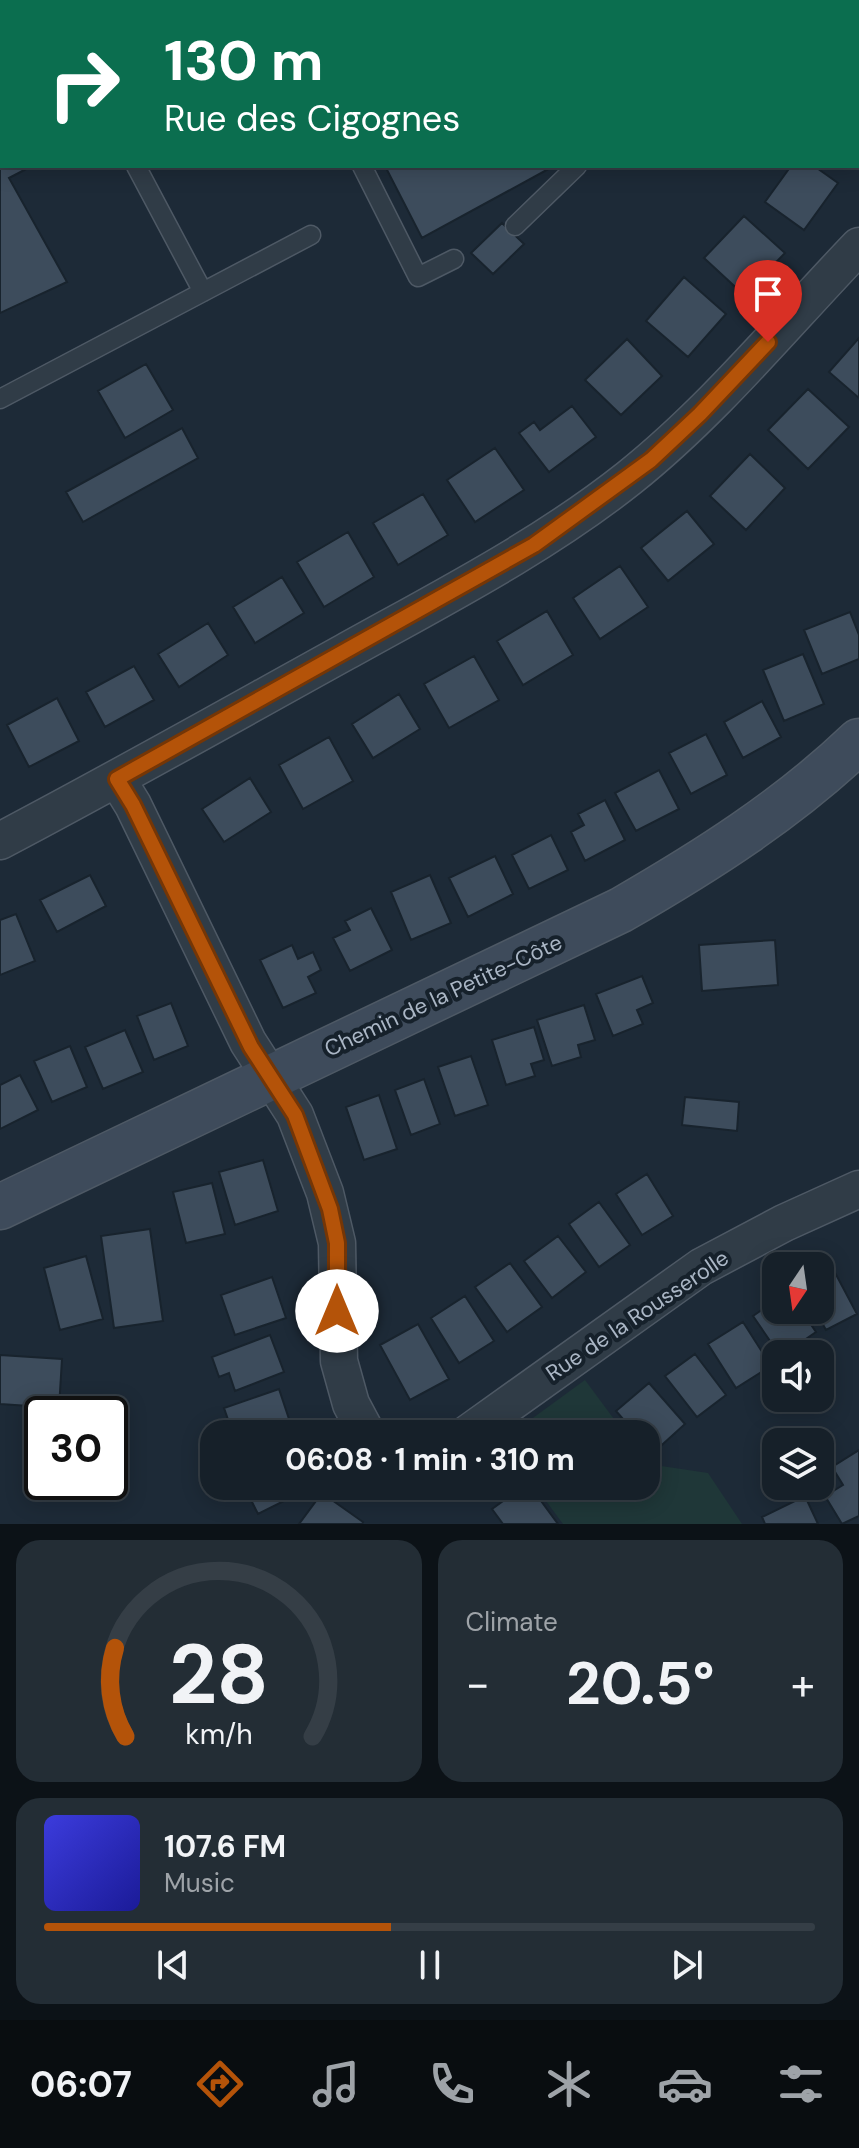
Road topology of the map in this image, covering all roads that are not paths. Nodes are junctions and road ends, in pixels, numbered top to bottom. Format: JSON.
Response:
{"nodes":[{"id":1,"x":137,"y":168,"type":"edge"},
{"id":2,"x":363,"y":168,"type":"edge"},
{"id":3,"x":575,"y":168,"type":"edge"},
{"id":4,"x":515,"y":226,"type":"dead end"},
{"id":5,"x":311,"y":235,"type":"dead end"},
{"id":6,"x":859,"y":246,"type":"edge"},
{"id":7,"x":454,"y":259,"type":"dead end"},
{"id":8,"x":203,"y":292,"type":"junction"},
{"id":9,"x":0,"y":399,"type":"edge"},
{"id":10,"x":859,"y":741,"type":"edge"},
{"id":11,"x":117,"y":779,"type":"junction"},
{"id":12,"x":0,"y":841,"type":"edge"},
{"id":13,"x":271,"y":1077,"type":"junction"},
{"id":14,"x":859,"y":1189,"type":"edge"},
{"id":15,"x":0,"y":1207,"type":"edge"},
{"id":16,"x":360,"y":1420,"type":"edge"},
{"id":17,"x":487,"y":1420,"type":"edge"}],
"edges":[{"from":1,"to":8,"type":"lane"},
{"from":2,"to":7,"type":"lane"},
{"from":3,"to":4,"type":"lane"},
{"from":5,"to":8,"type":"lane"},
{"from":6,"to":11,"type":"street"},
{"from":8,"to":9,"type":"lane"},
{"from":10,"to":13,"type":"street","name":"Chemin de la Petite-Côte"},
{"from":11,"to":12,"type":"street"},
{"from":11,"to":13,"type":"street"},
{"from":13,"to":15,"type":"street","name":"Chemin de la Petite-Côte"},
{"from":13,"to":16,"type":"street"},
{"from":14,"to":17,"type":"street","name":"Rue de la Rousserolle"}]}
